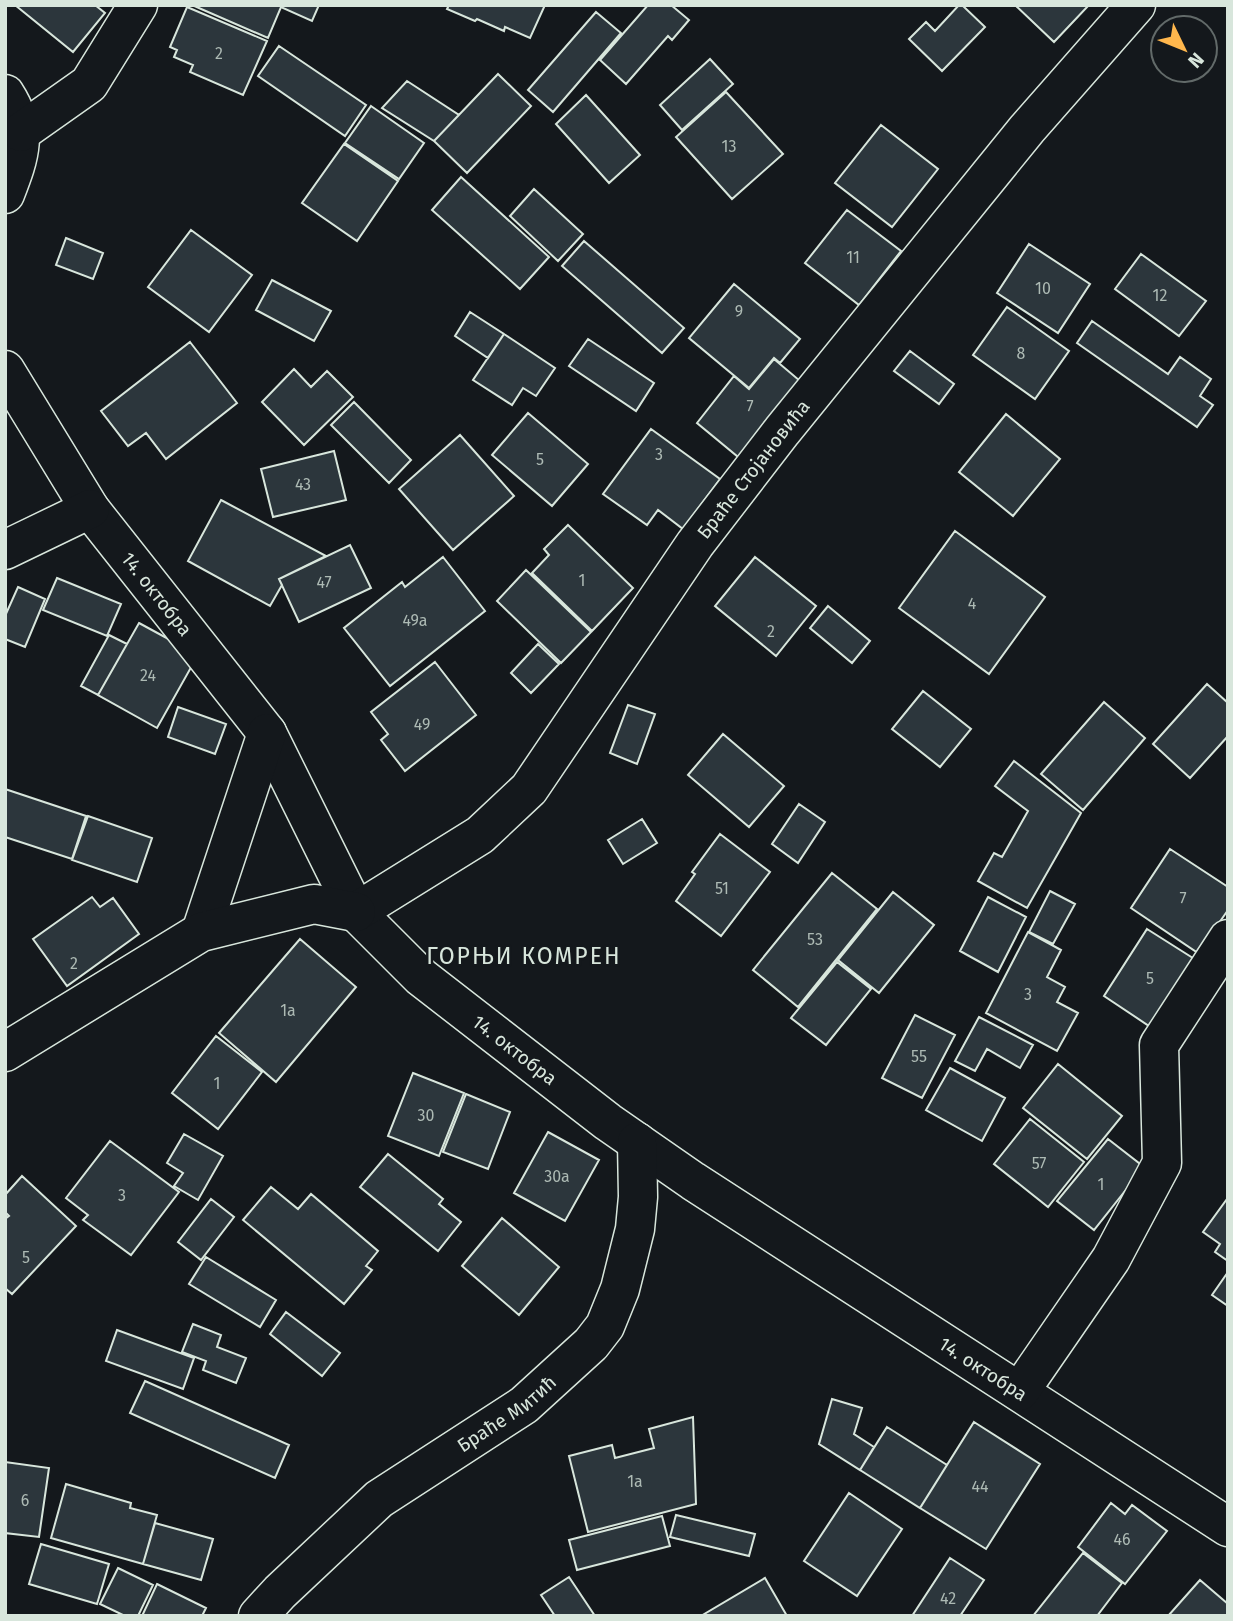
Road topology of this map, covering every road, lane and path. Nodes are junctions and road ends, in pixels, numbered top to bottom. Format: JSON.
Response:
{"nodes":[{"id":1,"x":138,"y":5,"type":"edge"},
{"id":2,"x":1136,"y":5,"type":"edge"},
{"id":3,"x":5,"y":93,"type":"edge"},
{"id":4,"x":21,"y":132,"type":"junction"},
{"id":5,"x":5,"y":194,"type":"edge"},
{"id":6,"x":5,"y":370,"type":"edge"},
{"id":7,"x":90,"y":509,"type":"junction"},
{"id":8,"x":5,"y":550,"type":"edge"},
{"id":9,"x":267,"y":733,"type":"junction"},
{"id":10,"x":356,"y":912,"type":"junction"},
{"id":11,"x":201,"y":932,"type":"junction"},
{"id":12,"x":1228,"y":939,"type":"edge"},
{"id":13,"x":5,"y":1052,"type":"edge"},
{"id":14,"x":637,"y":1142,"type":"junction"},
{"id":15,"x":1020,"y":1391,"type":"junction"},
{"id":16,"x":1228,"y":1527,"type":"edge"},
{"id":17,"x":258,"y":1616,"type":"edge"}],
"edges":[{"from":1,"to":4,"type":"street"},
{"from":2,"to":10,"type":"street","name":"Браће Стојановића"},
{"from":3,"to":4,"type":"street"},
{"from":4,"to":5,"type":"street"},
{"from":6,"to":7,"type":"street","name":"14. октобра"},
{"from":7,"to":8,"type":"street"},
{"from":7,"to":9,"type":"street","name":"14. октобра"},
{"from":9,"to":10,"type":"street","name":"14. октобра"},
{"from":9,"to":11,"type":"street"},
{"from":10,"to":11,"type":"street"},
{"from":10,"to":14,"type":"street","name":"14. октобра"},
{"from":11,"to":13,"type":"street"},
{"from":12,"to":15,"type":"street"},
{"from":14,"to":15,"type":"street","name":"14. октобра"},
{"from":14,"to":17,"type":"street","name":"Браће Митић"},
{"from":15,"to":16,"type":"street","name":"14. октобра"}]}
